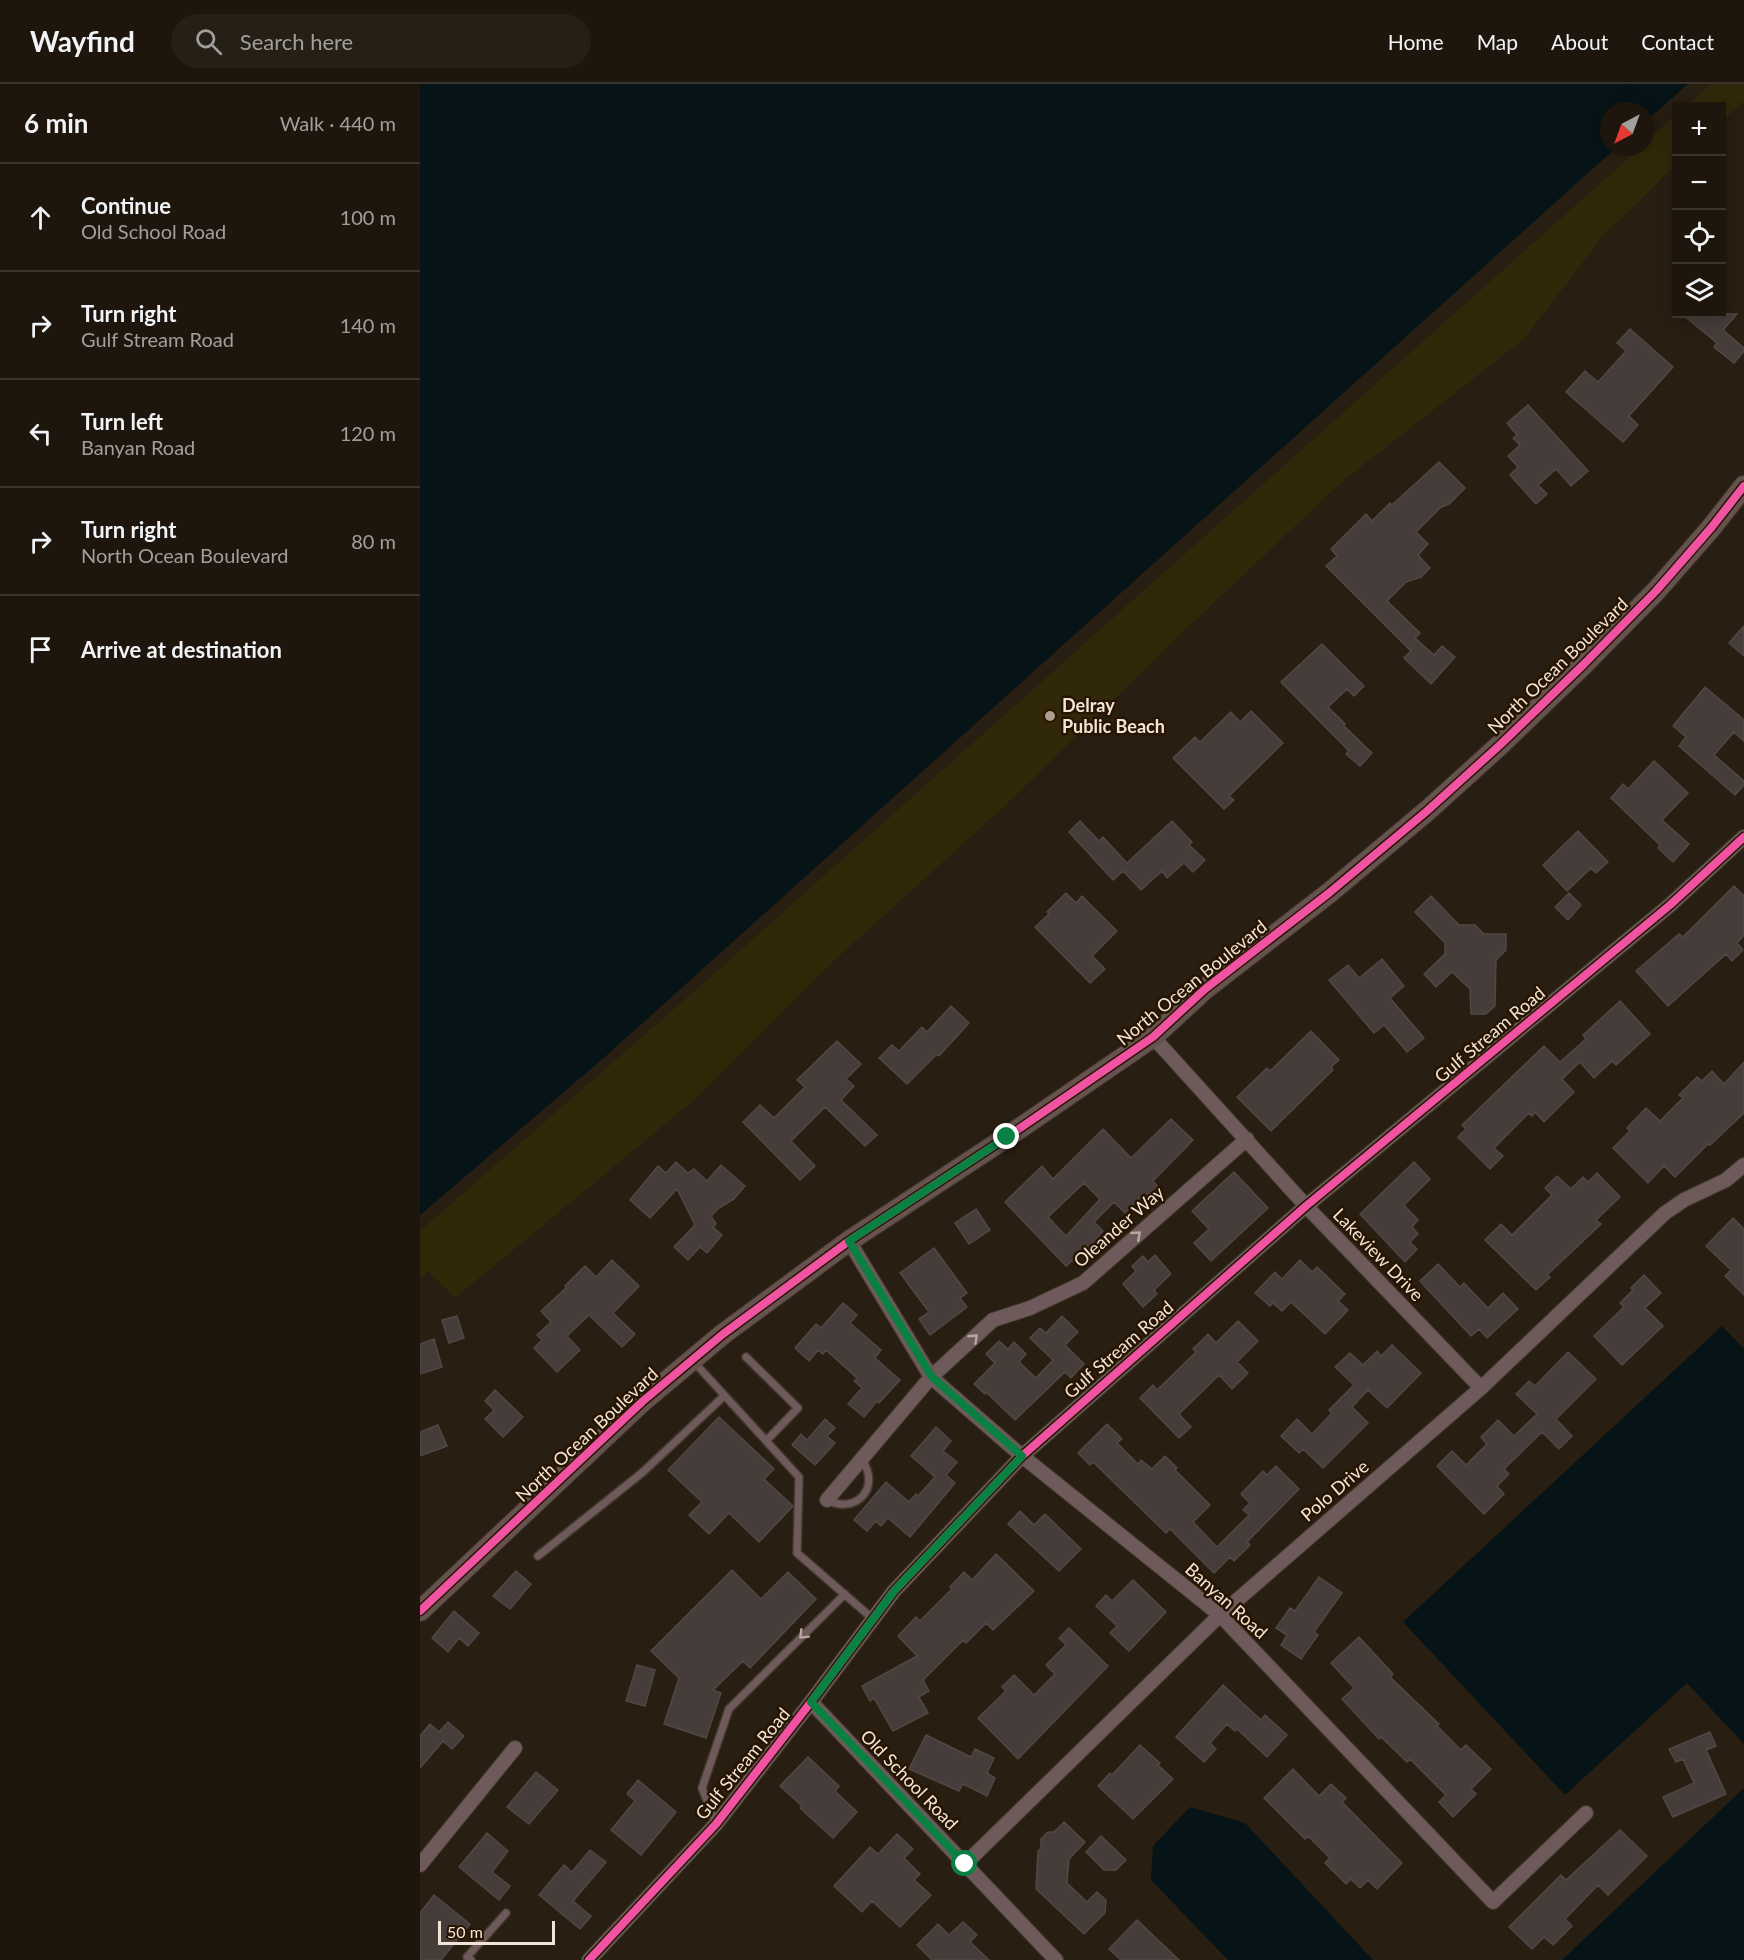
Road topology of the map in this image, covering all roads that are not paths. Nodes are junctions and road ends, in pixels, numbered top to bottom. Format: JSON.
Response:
{"nodes":[{"id":1,"x":1744,"y":486,"type":"edge"},
{"id":2,"x":1744,"y":837,"type":"edge"},
{"id":3,"x":1153,"y":1037,"type":"junction"},
{"id":4,"x":1247,"y":1139,"type":"junction"},
{"id":5,"x":1744,"y":1165,"type":"edge"},
{"id":6,"x":1306,"y":1206,"type":"junction"},
{"id":7,"x":849,"y":1241,"type":"junction"},
{"id":8,"x":746,"y":1357,"type":"dead end"},
{"id":9,"x":692,"y":1360,"type":"junction"},
{"id":10,"x":932,"y":1377,"type":"junction"},
{"id":11,"x":1481,"y":1388,"type":"junction"},
{"id":12,"x":724,"y":1396,"type":"junction"},
{"id":13,"x":766,"y":1441,"type":"junction"},
{"id":14,"x":1022,"y":1456,"type":"junction"},
{"id":15,"x":862,"y":1460,"type":"junction"},
{"id":16,"x":827,"y":1500,"type":"joint"},
{"id":17,"x":538,"y":1556,"type":"dead end"},
{"id":18,"x":844,"y":1594,"type":"junction"},
{"id":19,"x":420,"y":1611,"type":"edge"},
{"id":20,"x":1220,"y":1615,"type":"junction"},
{"id":21,"x":873,"y":1619,"type":"junction"},
{"id":22,"x":811,"y":1702,"type":"junction"},
{"id":23,"x":515,"y":1748,"type":"dead end"},
{"id":24,"x":1586,"y":1813,"type":"dead end"},
{"id":25,"x":716,"y":1824,"type":"junction"},
{"id":26,"x":965,"y":1864,"type":"junction"},
{"id":27,"x":420,"y":1865,"type":"edge"},
{"id":28,"x":506,"y":1913,"type":"dead end"},
{"id":29,"x":471,"y":1960,"type":"edge"},
{"id":30,"x":589,"y":1960,"type":"edge"},
{"id":31,"x":1056,"y":1960,"type":"edge"}],
"edges":[{"from":1,"to":3,"type":"main road","name":"North Ocean Boulevard"},
{"from":2,"to":6,"type":"street","name":"Gulf Stream Road"},
{"from":3,"to":4,"type":"street","name":"Lakeview Drive"},
{"from":3,"to":7,"type":"main road","name":"North Ocean Boulevard"},
{"from":4,"to":6,"type":"street","name":"Lakeview Drive"},
{"from":10,"to":4,"type":"street","name":"Oleander Way","one_way":true},
{"from":5,"to":11,"type":"street","name":"Polo Drive"},
{"from":6,"to":11,"type":"street","name":"Lakeview Drive"},
{"from":6,"to":14,"type":"street","name":"Gulf Stream Road"},
{"from":7,"to":9,"type":"main road","name":"North Ocean Boulevard"},
{"from":7,"to":10,"type":"street","name":"Banyan Road"},
{"from":8,"to":13,"type":"lane"},
{"from":9,"to":12,"type":"lane"},
{"from":9,"to":19,"type":"main road","name":"North Ocean Boulevard"},
{"from":10,"to":14,"type":"street","name":"Banyan Road"},
{"from":10,"to":15,"type":"street","name":"Oleander Way"},
{"from":11,"to":20,"type":"street","name":"Polo Drive"},
{"from":12,"to":13,"type":"lane"},
{"from":12,"to":17,"type":"lane"},
{"from":13,"to":18,"type":"lane"},
{"from":14,"to":20,"type":"street","name":"Banyan Road"},
{"from":14,"to":21,"type":"street","name":"Gulf Stream Road"},
{"from":15,"to":16,"type":"street","name":"Oleander Way"},
{"from":15,"to":16,"type":"lane"},
{"from":18,"to":21,"type":"lane"},
{"from":18,"to":25,"type":"lane","one_way":true},
{"from":20,"to":24,"type":"street","name":"Banyan Road"},
{"from":20,"to":26,"type":"street","name":"Polo Drive"},
{"from":21,"to":22,"type":"street","name":"Gulf Stream Road"},
{"from":22,"to":25,"type":"street","name":"Gulf Stream Road"},
{"from":22,"to":26,"type":"street","name":"Old School Road"},
{"from":23,"to":27,"type":"street"},
{"from":25,"to":30,"type":"street","name":"Gulf Stream Road"},
{"from":26,"to":31,"type":"street","name":"Old School Road"},
{"from":28,"to":29,"type":"lane"}]}
